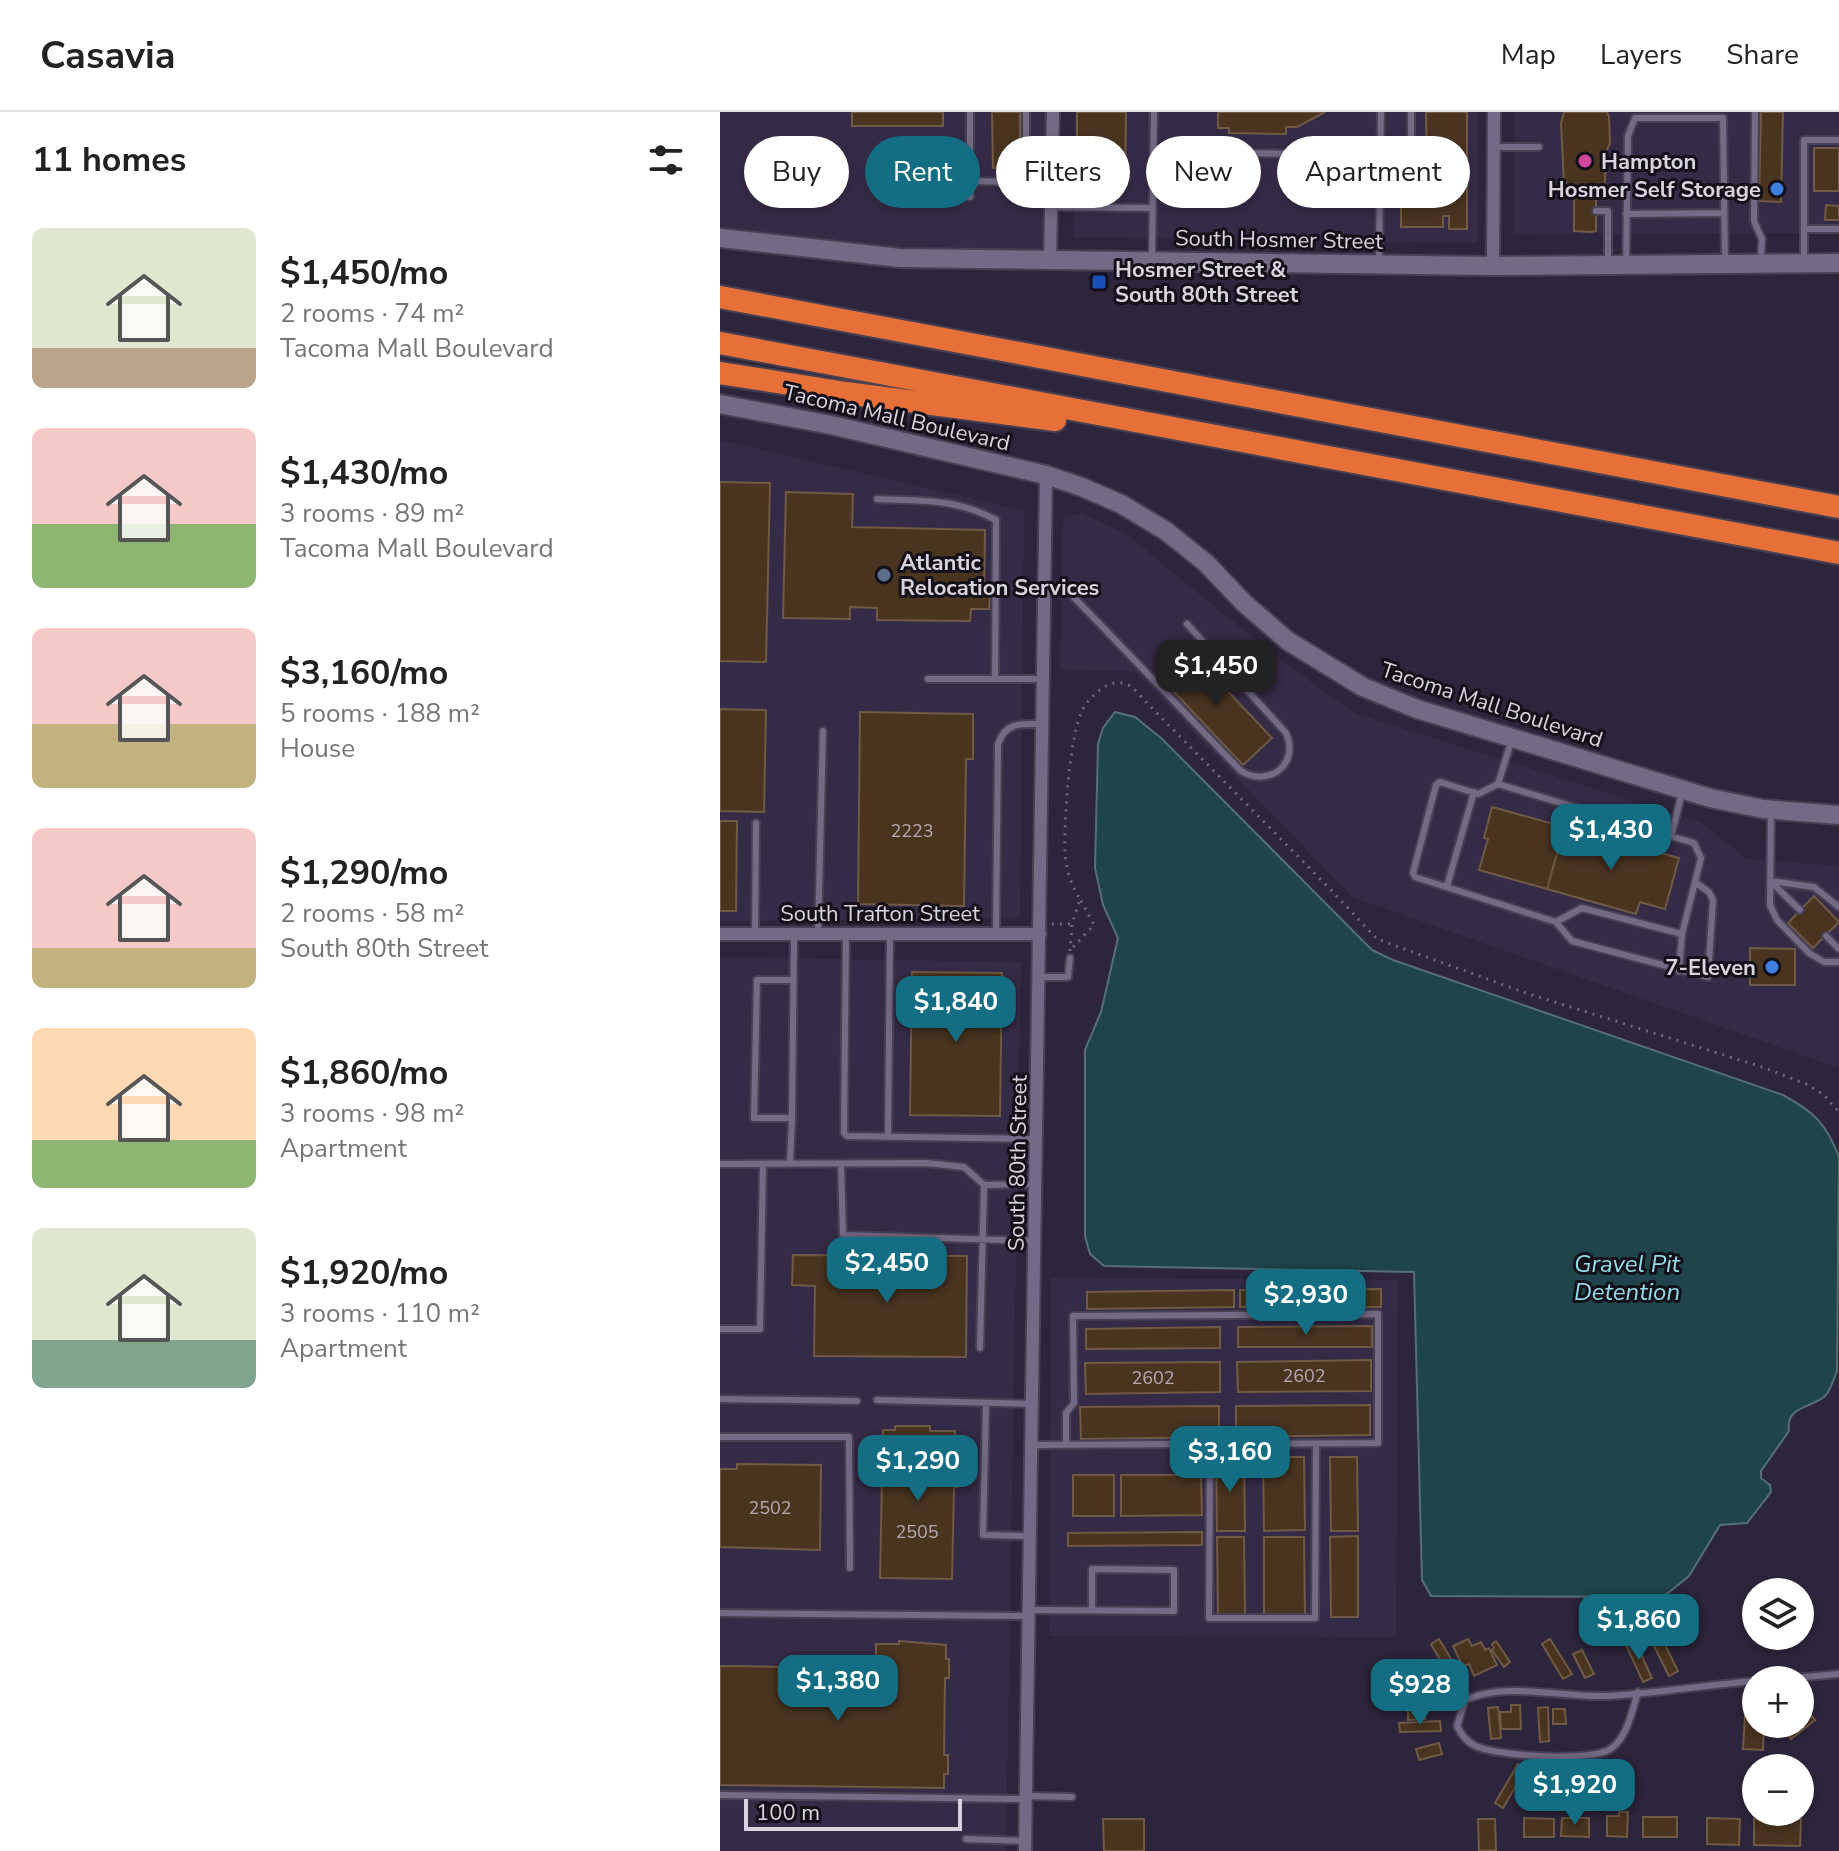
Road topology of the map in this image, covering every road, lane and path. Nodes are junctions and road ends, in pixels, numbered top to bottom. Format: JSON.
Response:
{"nodes":[{"id":1,"x":970,"y":112,"type":"edge"},
{"id":2,"x":1026,"y":112,"type":"edge"},
{"id":3,"x":1053,"y":112,"type":"edge"},
{"id":4,"x":1154,"y":112,"type":"edge"},
{"id":5,"x":1381,"y":112,"type":"edge"},
{"id":6,"x":1411,"y":112,"type":"edge"},
{"id":7,"x":1494,"y":112,"type":"edge"},
{"id":8,"x":1755,"y":112,"type":"edge"},
{"id":9,"x":970,"y":136,"type":"edge"},
{"id":10,"x":1052,"y":136,"type":"edge"},
{"id":11,"x":1153,"y":136,"type":"edge"},
{"id":12,"x":1380,"y":136,"type":"edge"},
{"id":13,"x":1411,"y":136,"type":"edge"},
{"id":14,"x":1839,"y":140,"type":"edge"},
{"id":15,"x":1493,"y":147,"type":"junction"},
{"id":16,"x":1539,"y":147,"type":"dead end"},
{"id":17,"x":980,"y":181,"type":"edge"},
{"id":18,"x":1051,"y":208,"type":"edge"},
{"id":19,"x":1153,"y":208,"type":"edge"},
{"id":20,"x":1380,"y":208,"type":"edge"},
{"id":21,"x":1596,"y":211,"type":"dead end"},
{"id":22,"x":1724,"y":213,"type":"junction"},
{"id":23,"x":1626,"y":214,"type":"junction"},
{"id":24,"x":1804,"y":229,"type":"junction"},
{"id":25,"x":1839,"y":229,"type":"edge"},
{"id":26,"x":720,"y":238,"type":"edge"},
{"id":27,"x":1050,"y":260,"type":"junction"},
{"id":28,"x":1152,"y":261,"type":"junction"},
{"id":29,"x":1804,"y":263,"type":"junction"},
{"id":30,"x":1839,"y":263,"type":"edge"},
{"id":31,"x":1725,"y":264,"type":"junction"},
{"id":32,"x":1761,"y":264,"type":"junction"},
{"id":33,"x":1379,"y":265,"type":"junction"},
{"id":34,"x":1617,"y":265,"type":"junction"},
{"id":35,"x":1493,"y":266,"type":"junction"},
{"id":36,"x":720,"y":297,"type":"edge"},
{"id":37,"x":720,"y":343,"type":"edge"},
{"id":38,"x":720,"y":373,"type":"edge"},
{"id":39,"x":720,"y":404,"type":"edge"},
{"id":40,"x":1254,"y":444,"type":"junction"},
{"id":41,"x":1046,"y":475,"type":"junction"},
{"id":42,"x":877,"y":499,"type":"dead end"},
{"id":43,"x":1839,"y":507,"type":"edge"},
{"id":44,"x":1839,"y":553,"type":"edge"},
{"id":45,"x":1044,"y":584,"type":"junction"},
{"id":46,"x":1187,"y":624,"type":"dead end"},
{"id":47,"x":928,"y":679,"type":"dead end"},
{"id":48,"x":995,"y":679,"type":"junction"},
{"id":49,"x":1043,"y":679,"type":"junction"},
{"id":50,"x":1042,"y":724,"type":"junction"},
{"id":51,"x":823,"y":731,"type":"dead end"},
{"id":52,"x":1512,"y":738,"type":"junction"},
{"id":53,"x":1498,"y":784,"type":"junction"},
{"id":54,"x":1683,"y":790,"type":"junction"},
{"id":55,"x":1474,"y":792,"type":"junction"},
{"id":56,"x":1771,"y":810,"type":"junction"},
{"id":57,"x":1839,"y":815,"type":"edge"},
{"id":58,"x":756,"y":823,"type":"dead end"},
{"id":59,"x":1671,"y":836,"type":"junction"},
{"id":60,"x":1770,"y":881,"type":"junction"},
{"id":61,"x":1695,"y":882,"type":"junction"},
{"id":62,"x":1447,"y":886,"type":"junction"},
{"id":63,"x":1080,"y":899,"type":"junction"},
{"id":64,"x":1839,"y":907,"type":"edge"},
{"id":65,"x":1800,"y":910,"type":"dead end"},
{"id":66,"x":1556,"y":922,"type":"junction"},
{"id":67,"x":1052,"y":924,"type":"dead end"},
{"id":68,"x":1072,"y":924,"type":"junction"},
{"id":69,"x":755,"y":932,"type":"junction"},
{"id":70,"x":794,"y":932,"type":"junction"},
{"id":71,"x":818,"y":933,"type":"junction"},
{"id":72,"x":846,"y":933,"type":"junction"},
{"id":73,"x":890,"y":933,"type":"junction"},
{"id":74,"x":720,"y":934,"type":"edge"},
{"id":75,"x":996,"y":934,"type":"junction"},
{"id":76,"x":1040,"y":934,"type":"junction"},
{"id":77,"x":1682,"y":934,"type":"junction"},
{"id":78,"x":1826,"y":936,"type":"dead end"},
{"id":79,"x":1839,"y":949,"type":"edge"},
{"id":80,"x":1070,"y":954,"type":"junction"},
{"id":81,"x":1839,"y":962,"type":"edge"},
{"id":82,"x":1679,"y":971,"type":"junction"},
{"id":83,"x":1039,"y":977,"type":"junction"},
{"id":84,"x":793,"y":980,"type":"junction"},
{"id":85,"x":1839,"y":1112,"type":"edge"},
{"id":86,"x":792,"y":1118,"type":"junction"},
{"id":87,"x":888,"y":1137,"type":"junction"},
{"id":88,"x":1038,"y":1139,"type":"junction"},
{"id":89,"x":720,"y":1164,"type":"edge"},
{"id":90,"x":763,"y":1164,"type":"junction"},
{"id":91,"x":790,"y":1164,"type":"junction"},
{"id":92,"x":841,"y":1164,"type":"junction"},
{"id":93,"x":1037,"y":1184,"type":"junction"},
{"id":94,"x":984,"y":1185,"type":"junction"},
{"id":95,"x":983,"y":1241,"type":"junction"},
{"id":96,"x":1036,"y":1241,"type":"junction"},
{"id":97,"x":720,"y":1329,"type":"edge"},
{"id":98,"x":980,"y":1348,"type":"dead end"},
{"id":99,"x":720,"y":1399,"type":"edge"},
{"id":100,"x":877,"y":1400,"type":"dead end"},
{"id":101,"x":857,"y":1401,"type":"dead end"},
{"id":102,"x":986,"y":1403,"type":"junction"},
{"id":103,"x":1033,"y":1404,"type":"junction"},
{"id":104,"x":720,"y":1437,"type":"edge"},
{"id":105,"x":1316,"y":1444,"type":"junction"},
{"id":106,"x":1033,"y":1445,"type":"junction"},
{"id":107,"x":1066,"y":1445,"type":"junction"},
{"id":108,"x":1210,"y":1445,"type":"junction"},
{"id":109,"x":1031,"y":1536,"type":"junction"},
{"id":110,"x":850,"y":1568,"type":"dead end"},
{"id":111,"x":1092,"y":1610,"type":"junction"},
{"id":112,"x":720,"y":1613,"type":"edge"},
{"id":113,"x":1030,"y":1613,"type":"junction"},
{"id":114,"x":1839,"y":1674,"type":"edge"},
{"id":115,"x":1814,"y":1676,"type":"edge"},
{"id":116,"x":1742,"y":1682,"type":"edge"},
{"id":117,"x":1638,"y":1692,"type":"junction"},
{"id":118,"x":720,"y":1795,"type":"edge"},
{"id":119,"x":1072,"y":1797,"type":"dead end"},
{"id":120,"x":1026,"y":1798,"type":"junction"},
{"id":121,"x":966,"y":1839,"type":"dead end"},
{"id":122,"x":1025,"y":1846,"type":"edge"}],
"edges":[{"from":1,"to":9,"type":"lane"},
{"from":2,"to":17,"type":"lane"},
{"from":3,"to":10,"type":"street"},
{"from":4,"to":11,"type":"lane"},
{"from":5,"to":12,"type":"lane"},
{"from":6,"to":13,"type":"lane"},
{"from":7,"to":15,"type":"street"},
{"from":8,"to":32,"type":"lane"},
{"from":14,"to":24,"type":"lane"},
{"from":15,"to":16,"type":"lane"},
{"from":15,"to":35,"type":"street"},
{"from":18,"to":27,"type":"street"},
{"from":19,"to":28,"type":"lane"},
{"from":20,"to":33,"type":"lane"},
{"from":21,"to":34,"type":"lane"},
{"from":22,"to":23,"type":"lane"},
{"from":22,"to":23,"type":"lane"},
{"from":22,"to":31,"type":"lane"},
{"from":23,"to":34,"type":"lane"},
{"from":24,"to":25,"type":"lane"},
{"from":24,"to":29,"type":"lane"},
{"from":26,"to":27,"type":"main road","name":"South Hosmer Street"},
{"from":27,"to":28,"type":"main road","name":"South Hosmer Street"},
{"from":28,"to":33,"type":"main road","name":"South Hosmer Street"},
{"from":29,"to":30,"type":"main road","name":"South Hosmer Street"},
{"from":29,"to":32,"type":"main road","name":"South Hosmer Street"},
{"from":31,"to":32,"type":"main road","name":"South Hosmer Street"},
{"from":31,"to":34,"type":"main road","name":"South Hosmer Street"},
{"from":33,"to":35,"type":"main road","name":"South Hosmer Street"},
{"from":34,"to":35,"type":"main road","name":"South Hosmer Street"},
{"from":36,"to":43,"type":"highway"},
{"from":37,"to":40,"type":"highway"},
{"from":38,"to":40,"type":"highway"},
{"from":39,"to":41,"type":"main road","name":"Tacoma Mall Boulevard"},
{"from":40,"to":44,"type":"highway"},
{"from":41,"to":45,"type":"street","name":"South 80th Street"},
{"from":41,"to":52,"type":"main road","name":"Tacoma Mall Boulevard"},
{"from":42,"to":48,"type":"lane"},
{"from":45,"to":46,"type":"lane"},
{"from":45,"to":49,"type":"street","name":"South 80th Street"},
{"from":47,"to":48,"type":"lane"},
{"from":48,"to":49,"type":"lane"},
{"from":49,"to":50,"type":"street","name":"South 80th Street"},
{"from":50,"to":75,"type":"lane"},
{"from":50,"to":76,"type":"street","name":"South 80th Street"},
{"from":51,"to":71,"type":"lane"},
{"from":52,"to":53,"type":"lane"},
{"from":52,"to":54,"type":"main road","name":"Tacoma Mall Boulevard"},
{"from":53,"to":55,"type":"lane"},
{"from":53,"to":59,"type":"lane"},
{"from":54,"to":56,"type":"main road","name":"Tacoma Mall Boulevard"},
{"from":54,"to":59,"type":"lane"},
{"from":55,"to":62,"type":"lane"},
{"from":55,"to":62,"type":"lane"},
{"from":56,"to":57,"type":"main road","name":"Tacoma Mall Boulevard"},
{"from":56,"to":60,"type":"lane"},
{"from":58,"to":69,"type":"lane"},
{"from":59,"to":61,"type":"lane"},
{"from":60,"to":64,"type":"lane"},
{"from":60,"to":65,"type":"lane"},
{"from":60,"to":81,"type":"lane"},
{"from":61,"to":77,"type":"lane"},
{"from":61,"to":82,"type":"lane"},
{"from":62,"to":66,"type":"lane"},
{"from":63,"to":68,"type":"path"},
{"from":63,"to":80,"type":"path"},
{"from":63,"to":85,"type":"path"},
{"from":66,"to":77,"type":"lane"},
{"from":66,"to":82,"type":"lane"},
{"from":67,"to":68,"type":"path"},
{"from":68,"to":80,"type":"path"},
{"from":69,"to":70,"type":"street","name":"South Trafton Street"},
{"from":69,"to":74,"type":"street","name":"South Trafton Street"},
{"from":70,"to":71,"type":"street","name":"South Trafton Street"},
{"from":70,"to":84,"type":"lane"},
{"from":71,"to":72,"type":"street","name":"South Trafton Street"},
{"from":72,"to":73,"type":"street","name":"South Trafton Street"},
{"from":72,"to":87,"type":"lane"},
{"from":73,"to":75,"type":"street","name":"South Trafton Street"},
{"from":73,"to":87,"type":"lane"},
{"from":75,"to":76,"type":"street","name":"South Trafton Street"},
{"from":76,"to":83,"type":"street","name":"South 80th Street"},
{"from":77,"to":82,"type":"lane"},
{"from":78,"to":79,"type":"lane"},
{"from":80,"to":83,"type":"lane"},
{"from":83,"to":88,"type":"street","name":"South 80th Street"},
{"from":84,"to":86,"type":"lane"},
{"from":84,"to":86,"type":"lane"},
{"from":86,"to":91,"type":"lane"},
{"from":87,"to":88,"type":"lane"},
{"from":88,"to":93,"type":"street","name":"South 80th Street"},
{"from":89,"to":90,"type":"lane"},
{"from":90,"to":91,"type":"lane"},
{"from":90,"to":97,"type":"lane"},
{"from":91,"to":92,"type":"lane"},
{"from":92,"to":94,"type":"lane"},
{"from":92,"to":95,"type":"lane"},
{"from":93,"to":94,"type":"lane"},
{"from":93,"to":96,"type":"street","name":"South 80th Street"},
{"from":94,"to":95,"type":"lane"},
{"from":95,"to":96,"type":"lane"},
{"from":95,"to":98,"type":"lane"},
{"from":96,"to":103,"type":"street","name":"South 80th Street"},
{"from":99,"to":101,"type":"lane"},
{"from":100,"to":102,"type":"lane"},
{"from":102,"to":103,"type":"lane"},
{"from":102,"to":109,"type":"lane"},
{"from":103,"to":106,"type":"street","name":"South 80th Street"},
{"from":104,"to":110,"type":"lane"},
{"from":105,"to":107,"type":"lane"},
{"from":105,"to":108,"type":"lane"},
{"from":105,"to":108,"type":"lane"},
{"from":106,"to":107,"type":"lane"},
{"from":106,"to":109,"type":"street","name":"South 80th Street"},
{"from":107,"to":108,"type":"lane"},
{"from":109,"to":113,"type":"street","name":"South 80th Street"},
{"from":111,"to":111,"type":"lane"},
{"from":111,"to":113,"type":"lane"},
{"from":112,"to":113,"type":"lane"},
{"from":113,"to":120,"type":"street","name":"South 80th Street"},
{"from":114,"to":115,"type":"lane"},
{"from":116,"to":117,"type":"lane"},
{"from":117,"to":117,"type":"lane"},
{"from":118,"to":120,"type":"lane"},
{"from":119,"to":120,"type":"lane"},
{"from":120,"to":122,"type":"street","name":"South 80th Street"},
{"from":121,"to":122,"type":"lane"}]}
